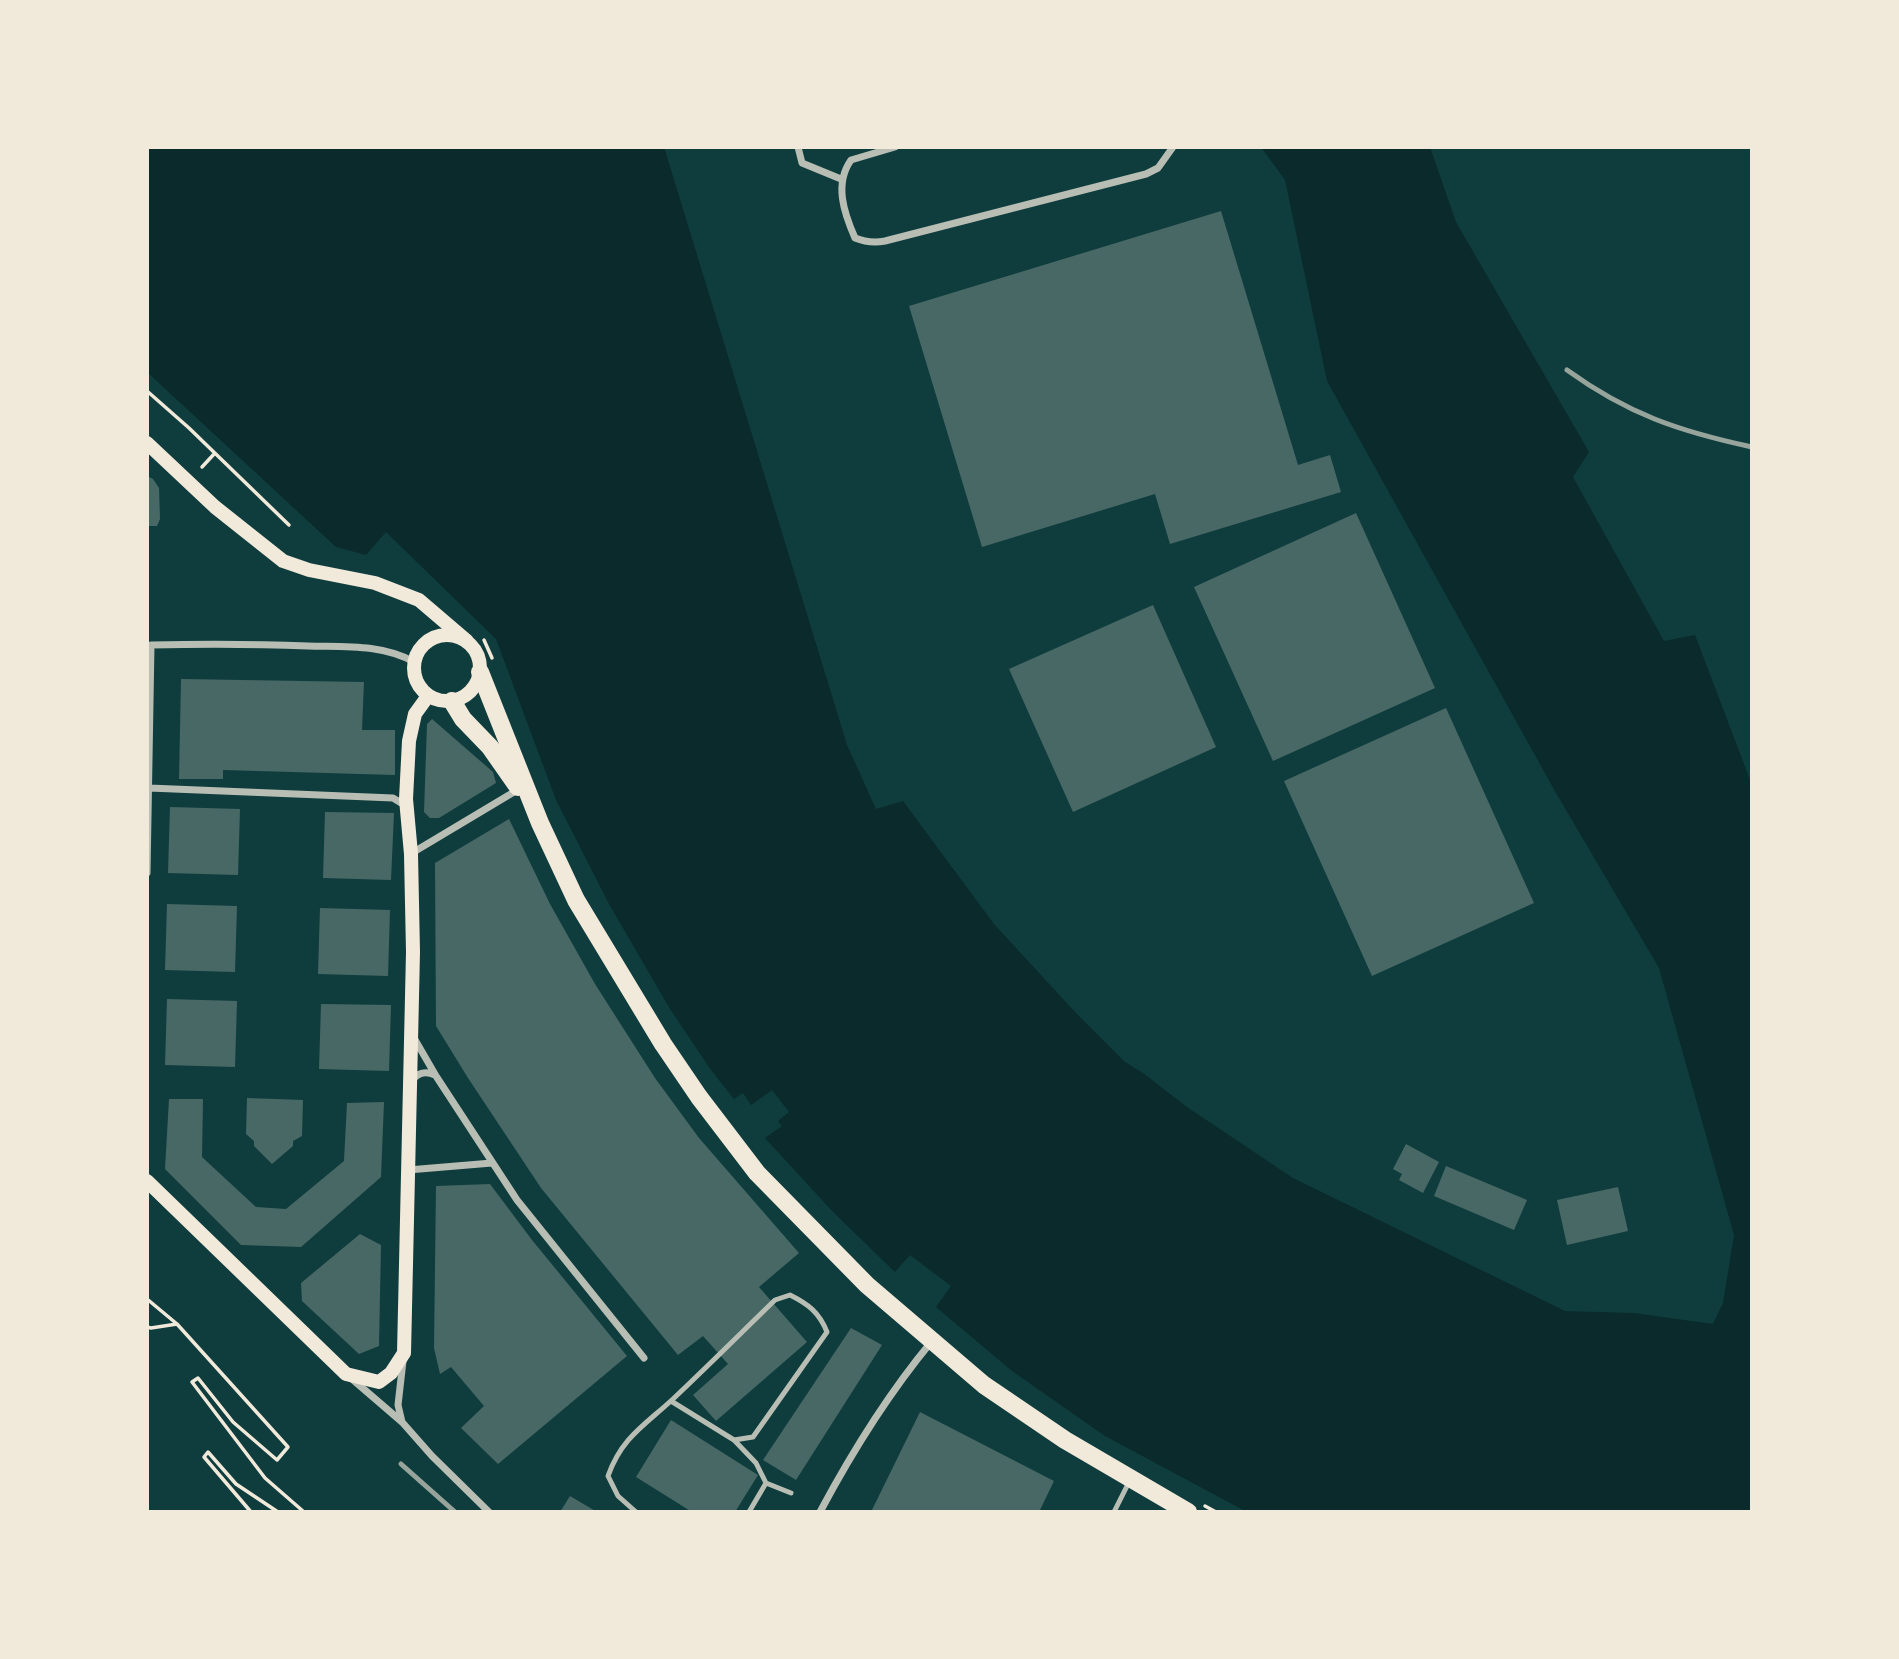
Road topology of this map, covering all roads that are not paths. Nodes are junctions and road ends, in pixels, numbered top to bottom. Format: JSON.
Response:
{"nodes":[{"id":1,"x":798,"y":147,"type":"edge"},
{"id":2,"x":895,"y":147,"type":"edge"},
{"id":3,"x":1173,"y":147,"type":"edge"},
{"id":4,"x":841,"y":179,"type":"junction"},
{"id":5,"x":147,"y":443,"type":"edge"},
{"id":6,"x":467,"y":641,"type":"junction"},
{"id":7,"x":149,"y":644,"type":"edge"},
{"id":8,"x":414,"y":662,"type":"junction"},
{"id":9,"x":480,"y":672,"type":"junction"},
{"id":10,"x":428,"y":696,"type":"junction"},
{"id":11,"x":452,"y":701,"type":"junction"},
{"id":12,"x":149,"y":788,"type":"junction"},
{"id":13,"x":520,"y":789,"type":"junction"},
{"id":14,"x":406,"y":806,"type":"junction"},
{"id":15,"x":540,"y":822,"type":"junction"},
{"id":16,"x":411,"y":854,"type":"junction"},
{"id":17,"x":147,"y":873,"type":"edge"},
{"id":18,"x":410,"y":1031,"type":"junction"},
{"id":19,"x":436,"y":1076,"type":"junction"},
{"id":20,"x":410,"y":1083,"type":"junction"},
{"id":21,"x":492,"y":1163,"type":"junction"},
{"id":22,"x":408,"y":1170,"type":"junction"},
{"id":23,"x":147,"y":1181,"type":"edge"},
{"id":24,"x":932,"y":1341,"type":"junction"},
{"id":25,"x":404,"y":1353,"type":"junction"},
{"id":26,"x":644,"y":1358,"type":"dead end"},
{"id":27,"x":346,"y":1374,"type":"junction"},
{"id":28,"x":671,"y":1401,"type":"junction"},
{"id":29,"x":402,"y":1422,"type":"junction"},
{"id":30,"x":734,"y":1440,"type":"junction"},
{"id":31,"x":1130,"y":1479,"type":"junction"},
{"id":32,"x":766,"y":1483,"type":"junction"},
{"id":33,"x":791,"y":1493,"type":"dead end"},
{"id":34,"x":489,"y":1512,"type":"edge"},
{"id":35,"x":636,"y":1512,"type":"edge"},
{"id":36,"x":749,"y":1512,"type":"edge"},
{"id":37,"x":820,"y":1512,"type":"edge"},
{"id":38,"x":1114,"y":1512,"type":"edge"},
{"id":39,"x":1188,"y":1512,"type":"edge"}],
"edges":[{"from":1,"to":4,"type":"street"},
{"from":2,"to":4,"type":"street"},
{"from":3,"to":4,"type":"street"},
{"from":5,"to":6,"type":"main road"},
{"from":6,"to":8,"type":"main road"},
{"from":6,"to":9,"type":"main road"},
{"from":7,"to":8,"type":"street"},
{"from":7,"to":12,"type":"street"},
{"from":8,"to":10,"type":"main road"},
{"from":9,"to":11,"type":"main road"},
{"from":9,"to":15,"type":"main road"},
{"from":10,"to":11,"type":"main road"},
{"from":10,"to":14,"type":"main road"},
{"from":11,"to":13,"type":"main road"},
{"from":12,"to":14,"type":"street"},
{"from":12,"to":17,"type":"street"},
{"from":13,"to":15,"type":"main road"},
{"from":13,"to":16,"type":"street"},
{"from":14,"to":16,"type":"main road"},
{"from":15,"to":24,"type":"main road"},
{"from":16,"to":18,"type":"main road"},
{"from":18,"to":19,"type":"street"},
{"from":18,"to":20,"type":"main road"},
{"from":19,"to":20,"type":"street"},
{"from":19,"to":21,"type":"street"},
{"from":20,"to":22,"type":"main road"},
{"from":21,"to":22,"type":"street"},
{"from":21,"to":26,"type":"street"},
{"from":22,"to":25,"type":"main road"},
{"from":23,"to":27,"type":"main road"},
{"from":24,"to":31,"type":"main road"},
{"from":24,"to":37,"type":"street"},
{"from":25,"to":27,"type":"main road"},
{"from":25,"to":29,"type":"street"},
{"from":27,"to":29,"type":"street"},
{"from":28,"to":30,"type":"lane"},
{"from":28,"to":30,"type":"lane"},
{"from":28,"to":35,"type":"lane"},
{"from":29,"to":34,"type":"street"},
{"from":30,"to":32,"type":"lane"},
{"from":31,"to":38,"type":"lane"},
{"from":31,"to":39,"type":"main road"},
{"from":32,"to":33,"type":"lane"},
{"from":32,"to":36,"type":"lane"}]}
